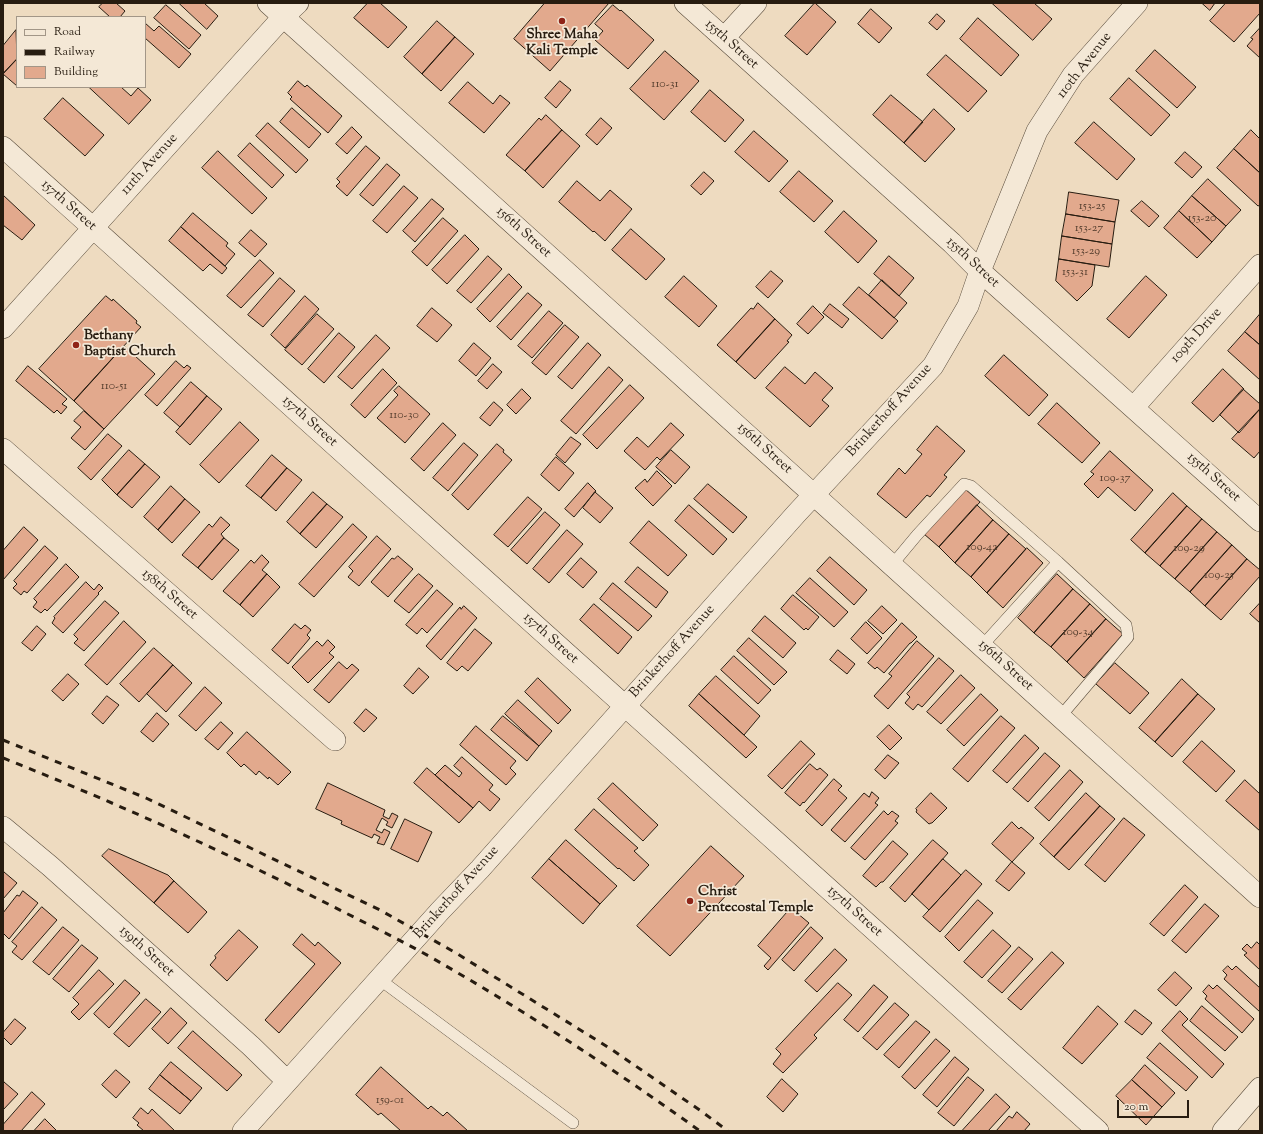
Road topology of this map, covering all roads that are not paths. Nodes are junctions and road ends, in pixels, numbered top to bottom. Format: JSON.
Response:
{"nodes":[{"id":1,"x":268,"y":3,"type":"edge"},
{"id":2,"x":684,"y":3,"type":"edge"},
{"id":3,"x":756,"y":3,"type":"edge"},
{"id":4,"x":1137,"y":3,"type":"edge"},
{"id":5,"x":290,"y":10,"type":"edge"},
{"id":6,"x":724,"y":38,"type":"junction"},
{"id":7,"x":1037,"y":131,"type":"joint"},
{"id":8,"x":3,"y":147,"type":"edge"},
{"id":9,"x":93,"y":228,"type":"junction"},
{"id":10,"x":1260,"y":265,"type":"edge"},
{"id":11,"x":980,"y":271,"type":"junction"},
{"id":12,"x":3,"y":328,"type":"edge"},
{"id":13,"x":1134,"y":407,"type":"junction"},
{"id":14,"x":3,"y":449,"type":"edge"},
{"id":15,"x":814,"y":494,"type":"junction"},
{"id":16,"x":1260,"y":520,"type":"edge"},
{"id":17,"x":1058,"y":562,"type":"junction"},
{"id":18,"x":892,"y":565,"type":"junction"},
{"id":19,"x":982,"y":646,"type":"junction"},
{"id":20,"x":624,"y":706,"type":"junction"},
{"id":21,"x":1060,"y":717,"type":"junction"},
{"id":22,"x":334,"y":740,"type":"dead end"},
{"id":23,"x":3,"y":827,"type":"edge"},
{"id":24,"x":1260,"y":897,"type":"edge"},
{"id":25,"x":379,"y":979,"type":"junction"},
{"id":26,"x":287,"y":1081,"type":"junction"},
{"id":27,"x":1260,"y":1088,"type":"edge"},
{"id":28,"x":573,"y":1123,"type":"dead end"},
{"id":29,"x":243,"y":1131,"type":"edge"},
{"id":30,"x":1098,"y":1131,"type":"edge"},
{"id":31,"x":1223,"y":1131,"type":"edge"}],
"edges":[{"from":1,"to":5,"type":"street","name":"156th Street"},
{"from":2,"to":6,"type":"street","name":"155th Street"},
{"from":3,"to":6,"type":"street"},
{"from":4,"to":7,"type":"street","name":"110th Avenue"},
{"from":5,"to":9,"type":"street","name":"111th Avenue"},
{"from":5,"to":15,"type":"street","name":"156th Street"},
{"from":6,"to":11,"type":"street","name":"155th Street"},
{"from":7,"to":11,"type":"street","name":"Brinkerhoff Avenue"},
{"from":8,"to":9,"type":"street","name":"157th Street"},
{"from":9,"to":12,"type":"street","name":"111th Avenue"},
{"from":9,"to":20,"type":"street","name":"157th Street"},
{"from":10,"to":13,"type":"street","name":"109th Drive"},
{"from":11,"to":13,"type":"street","name":"155th Street"},
{"from":11,"to":15,"type":"street","name":"Brinkerhoff Avenue"},
{"from":13,"to":16,"type":"street","name":"155th Street"},
{"from":14,"to":22,"type":"street","name":"158th Street"},
{"from":15,"to":18,"type":"street","name":"156th Street"},
{"from":15,"to":20,"type":"street","name":"Brinkerhoff Avenue"},
{"from":17,"to":18,"type":"lane"},
{"from":17,"to":19,"type":"lane"},
{"from":17,"to":21,"type":"lane"},
{"from":18,"to":19,"type":"street","name":"156th Street"},
{"from":19,"to":21,"type":"street","name":"156th Street"},
{"from":20,"to":25,"type":"street","name":"Brinkerhoff Avenue"},
{"from":20,"to":30,"type":"street","name":"157th Street"},
{"from":21,"to":24,"type":"street","name":"156th Street"},
{"from":23,"to":26,"type":"street","name":"159th Street"},
{"from":25,"to":26,"type":"street","name":"Brinkerhoff Avenue"},
{"from":25,"to":28,"type":"lane"},
{"from":26,"to":29,"type":"street","name":"Brinkerhoff Avenue"},
{"from":27,"to":31,"type":"street"}]}
